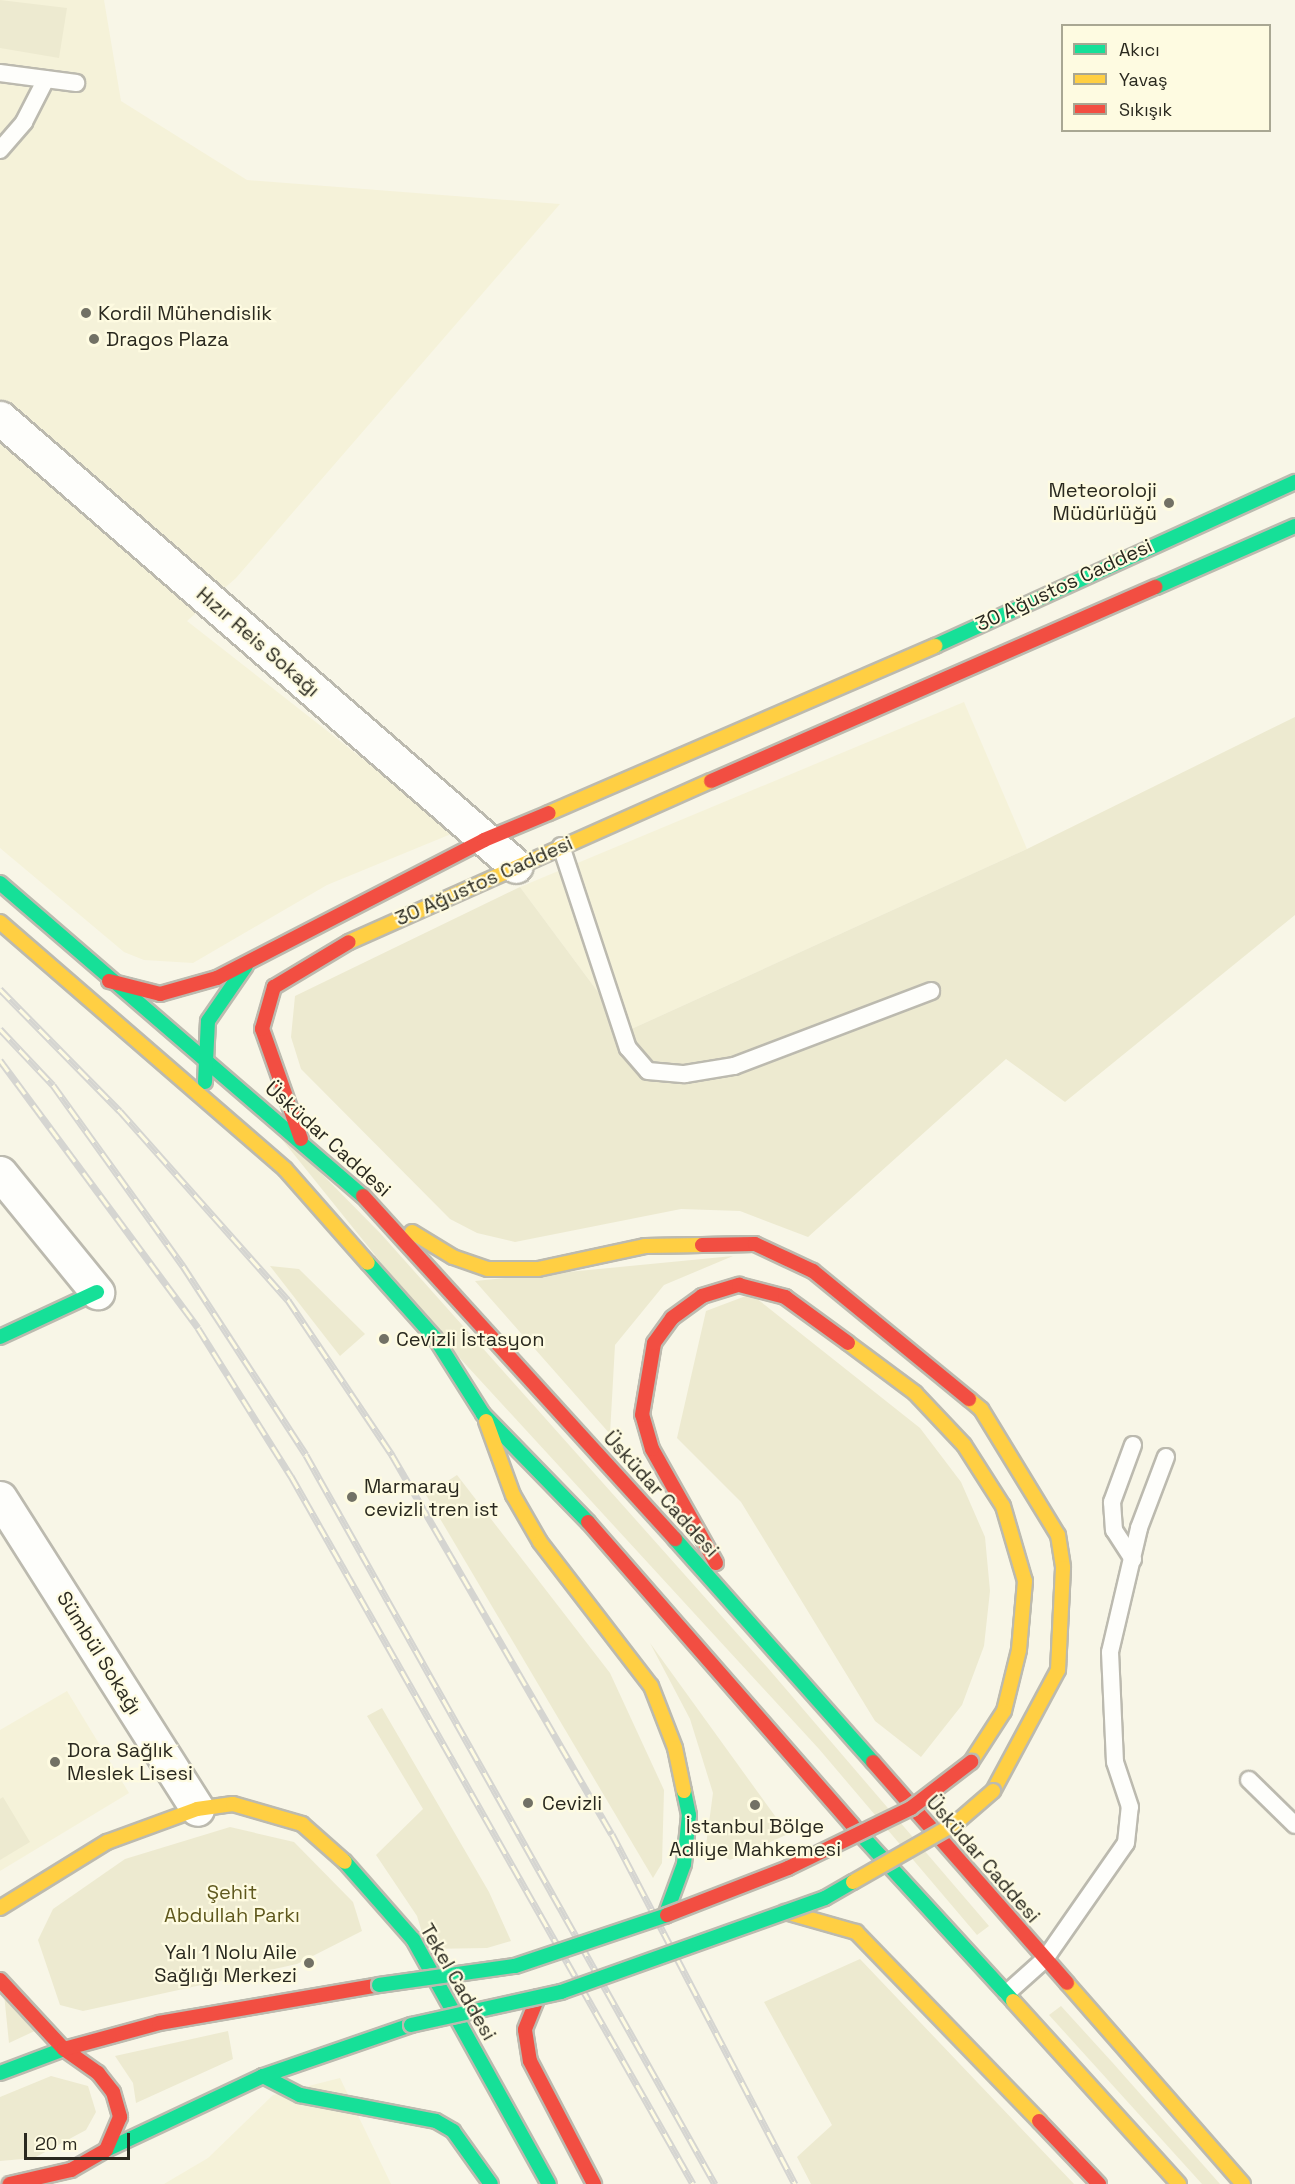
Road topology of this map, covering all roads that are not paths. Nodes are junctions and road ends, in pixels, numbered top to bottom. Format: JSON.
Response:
{"nodes":[{"id":1,"x":0,"y":74,"type":"edge"},
{"id":2,"x":46,"y":79,"type":"junction"},
{"id":3,"x":76,"y":83,"type":"dead end"},
{"id":4,"x":0,"y":150,"type":"edge"},
{"id":5,"x":6,"y":435,"type":"edge"},
{"id":6,"x":1295,"y":482,"type":"edge"},
{"id":7,"x":1295,"y":526,"type":"edge"},
{"id":8,"x":834,"y":692,"type":"junction"},
{"id":9,"x":847,"y":722,"type":"junction"},
{"id":10,"x":484,"y":840,"type":"junction"},
{"id":11,"x":561,"y":846,"type":"junction"},
{"id":12,"x":516,"y":866,"type":"junction"},
{"id":13,"x":0,"y":882,"type":"edge"},
{"id":14,"x":0,"y":922,"type":"edge"},
{"id":15,"x":249,"y":962,"type":"junction"},
{"id":16,"x":108,"y":981,"type":"junction"},
{"id":17,"x":931,"y":991,"type":"dead end"},
{"id":18,"x":203,"y":1056,"type":"junction"},
{"id":19,"x":212,"y":1108,"type":"junction"},
{"id":20,"x":301,"y":1139,"type":"junction"},
{"id":21,"x":0,"y":1173,"type":"edge"},
{"id":22,"x":374,"y":1205,"type":"junction"},
{"id":23,"x":97,"y":1292,"type":"joint"},
{"id":24,"x":0,"y":1337,"type":"edge"},
{"id":25,"x":483,"y":1414,"type":"junction"},
{"id":26,"x":1133,"y":1445,"type":"dead end"},
{"id":27,"x":1166,"y":1457,"type":"dead end"},
{"id":28,"x":0,"y":1498,"type":"edge"},
{"id":29,"x":1133,"y":1559,"type":"junction"},
{"id":30,"x":752,"y":1624,"type":"junction"},
{"id":31,"x":1250,"y":1780,"type":"dead end"},
{"id":32,"x":197,"y":1809,"type":"junction"},
{"id":33,"x":1295,"y":1825,"type":"edge"},
{"id":34,"x":0,"y":1908,"type":"edge"},
{"id":35,"x":785,"y":1912,"type":"junction"},
{"id":36,"x":665,"y":1916,"type":"junction"},
{"id":37,"x":1045,"y":1959,"type":"junction"},
{"id":38,"x":0,"y":1980,"type":"edge"},
{"id":39,"x":1007,"y":1994,"type":"junction"},
{"id":40,"x":538,"y":1997,"type":"junction"},
{"id":41,"x":64,"y":2049,"type":"junction"},
{"id":42,"x":0,"y":2073,"type":"edge"},
{"id":43,"x":263,"y":2076,"type":"junction"},
{"id":44,"x":106,"y":2150,"type":"junction"},
{"id":45,"x":0,"y":2180,"type":"edge"},
{"id":46,"x":9,"y":2184,"type":"edge"},
{"id":47,"x":491,"y":2184,"type":"edge"},
{"id":48,"x":549,"y":2184,"type":"edge"},
{"id":49,"x":594,"y":2184,"type":"edge"},
{"id":50,"x":1100,"y":2184,"type":"edge"},
{"id":51,"x":1179,"y":2184,"type":"edge"},
{"id":52,"x":1243,"y":2184,"type":"edge"}],
"edges":[{"from":1,"to":2,"type":"lane"},
{"from":2,"to":3,"type":"lane"},
{"from":2,"to":4,"type":"lane"},
{"from":5,"to":10,"type":"street","name":"Hızır Reis Sokağı"},
{"from":6,"to":8,"type":"main road","name":"30 Ağustos Caddesi"},
{"from":7,"to":9,"type":"main road","name":"30 Ağustos Caddesi"},
{"from":8,"to":9,"type":"street"},
{"from":8,"to":10,"type":"main road","name":"30 Ağustos Caddesi"},
{"from":9,"to":11,"type":"main road","name":"30 Ağustos Caddesi"},
{"from":10,"to":12,"type":"street","name":"Hızır Reis Sokağı"},
{"from":10,"to":15,"type":"main road","name":"30 Ağustos Caddesi"},
{"from":11,"to":12,"type":"main road","name":"30 Ağustos Caddesi"},
{"from":11,"to":17,"type":"lane"},
{"from":12,"to":20,"type":"main road","name":"30 Ağustos Caddesi"},
{"from":13,"to":16,"type":"main road","name":"Üsküdar Caddesi"},
{"from":14,"to":19,"type":"main road"},
{"from":15,"to":16,"type":"main road","name":"30 Ağustos Caddesi"},
{"from":15,"to":18,"type":"main road","name":"30 Ağustos Caddesi"},
{"from":16,"to":18,"type":"main road","name":"Üsküdar Caddesi"},
{"from":18,"to":19,"type":"main road","name":"30 Ağustos Caddesi"},
{"from":18,"to":20,"type":"main road","name":"Üsküdar Caddesi"},
{"from":19,"to":25,"type":"main road"},
{"from":20,"to":22,"type":"main road","name":"Üsküdar Caddesi"},
{"from":21,"to":23,"type":"street"},
{"from":22,"to":30,"type":"main road","name":"Üsküdar Caddesi"},
{"from":22,"to":35,"type":"main road","bridge":true},
{"from":23,"to":24,"type":"main road"},
{"from":25,"to":36,"type":"main road"},
{"from":25,"to":39,"type":"main road"},
{"from":26,"to":29,"type":"lane"},
{"from":27,"to":29,"type":"lane"},
{"from":28,"to":32,"type":"street","name":"Sümbül Sokağı"},
{"from":29,"to":37,"type":"lane"},
{"from":30,"to":36,"type":"main road","bridge":true},
{"from":30,"to":37,"type":"main road","name":"Üsküdar Caddesi"},
{"from":31,"to":33,"type":"lane"},
{"from":32,"to":34,"type":"main road","name":"Tekel Caddesi"},
{"from":32,"to":48,"type":"main road","name":"Tekel Caddesi"},
{"from":35,"to":40,"type":"main road","bridge":true},
{"from":35,"to":50,"type":"main road"},
{"from":36,"to":41,"type":"main road","bridge":true},
{"from":37,"to":39,"type":"lane"},
{"from":37,"to":52,"type":"main road","name":"Üsküdar Caddesi"},
{"from":38,"to":41,"type":"main road"},
{"from":39,"to":51,"type":"main road"},
{"from":40,"to":43,"type":"main road","bridge":true},
{"from":40,"to":49,"type":"main road"},
{"from":41,"to":42,"type":"main road"},
{"from":41,"to":44,"type":"main road"},
{"from":43,"to":44,"type":"main road"},
{"from":43,"to":47,"type":"main road"},
{"from":44,"to":46,"type":"main road"},
{"from":45,"to":46,"type":"main road"}]}
